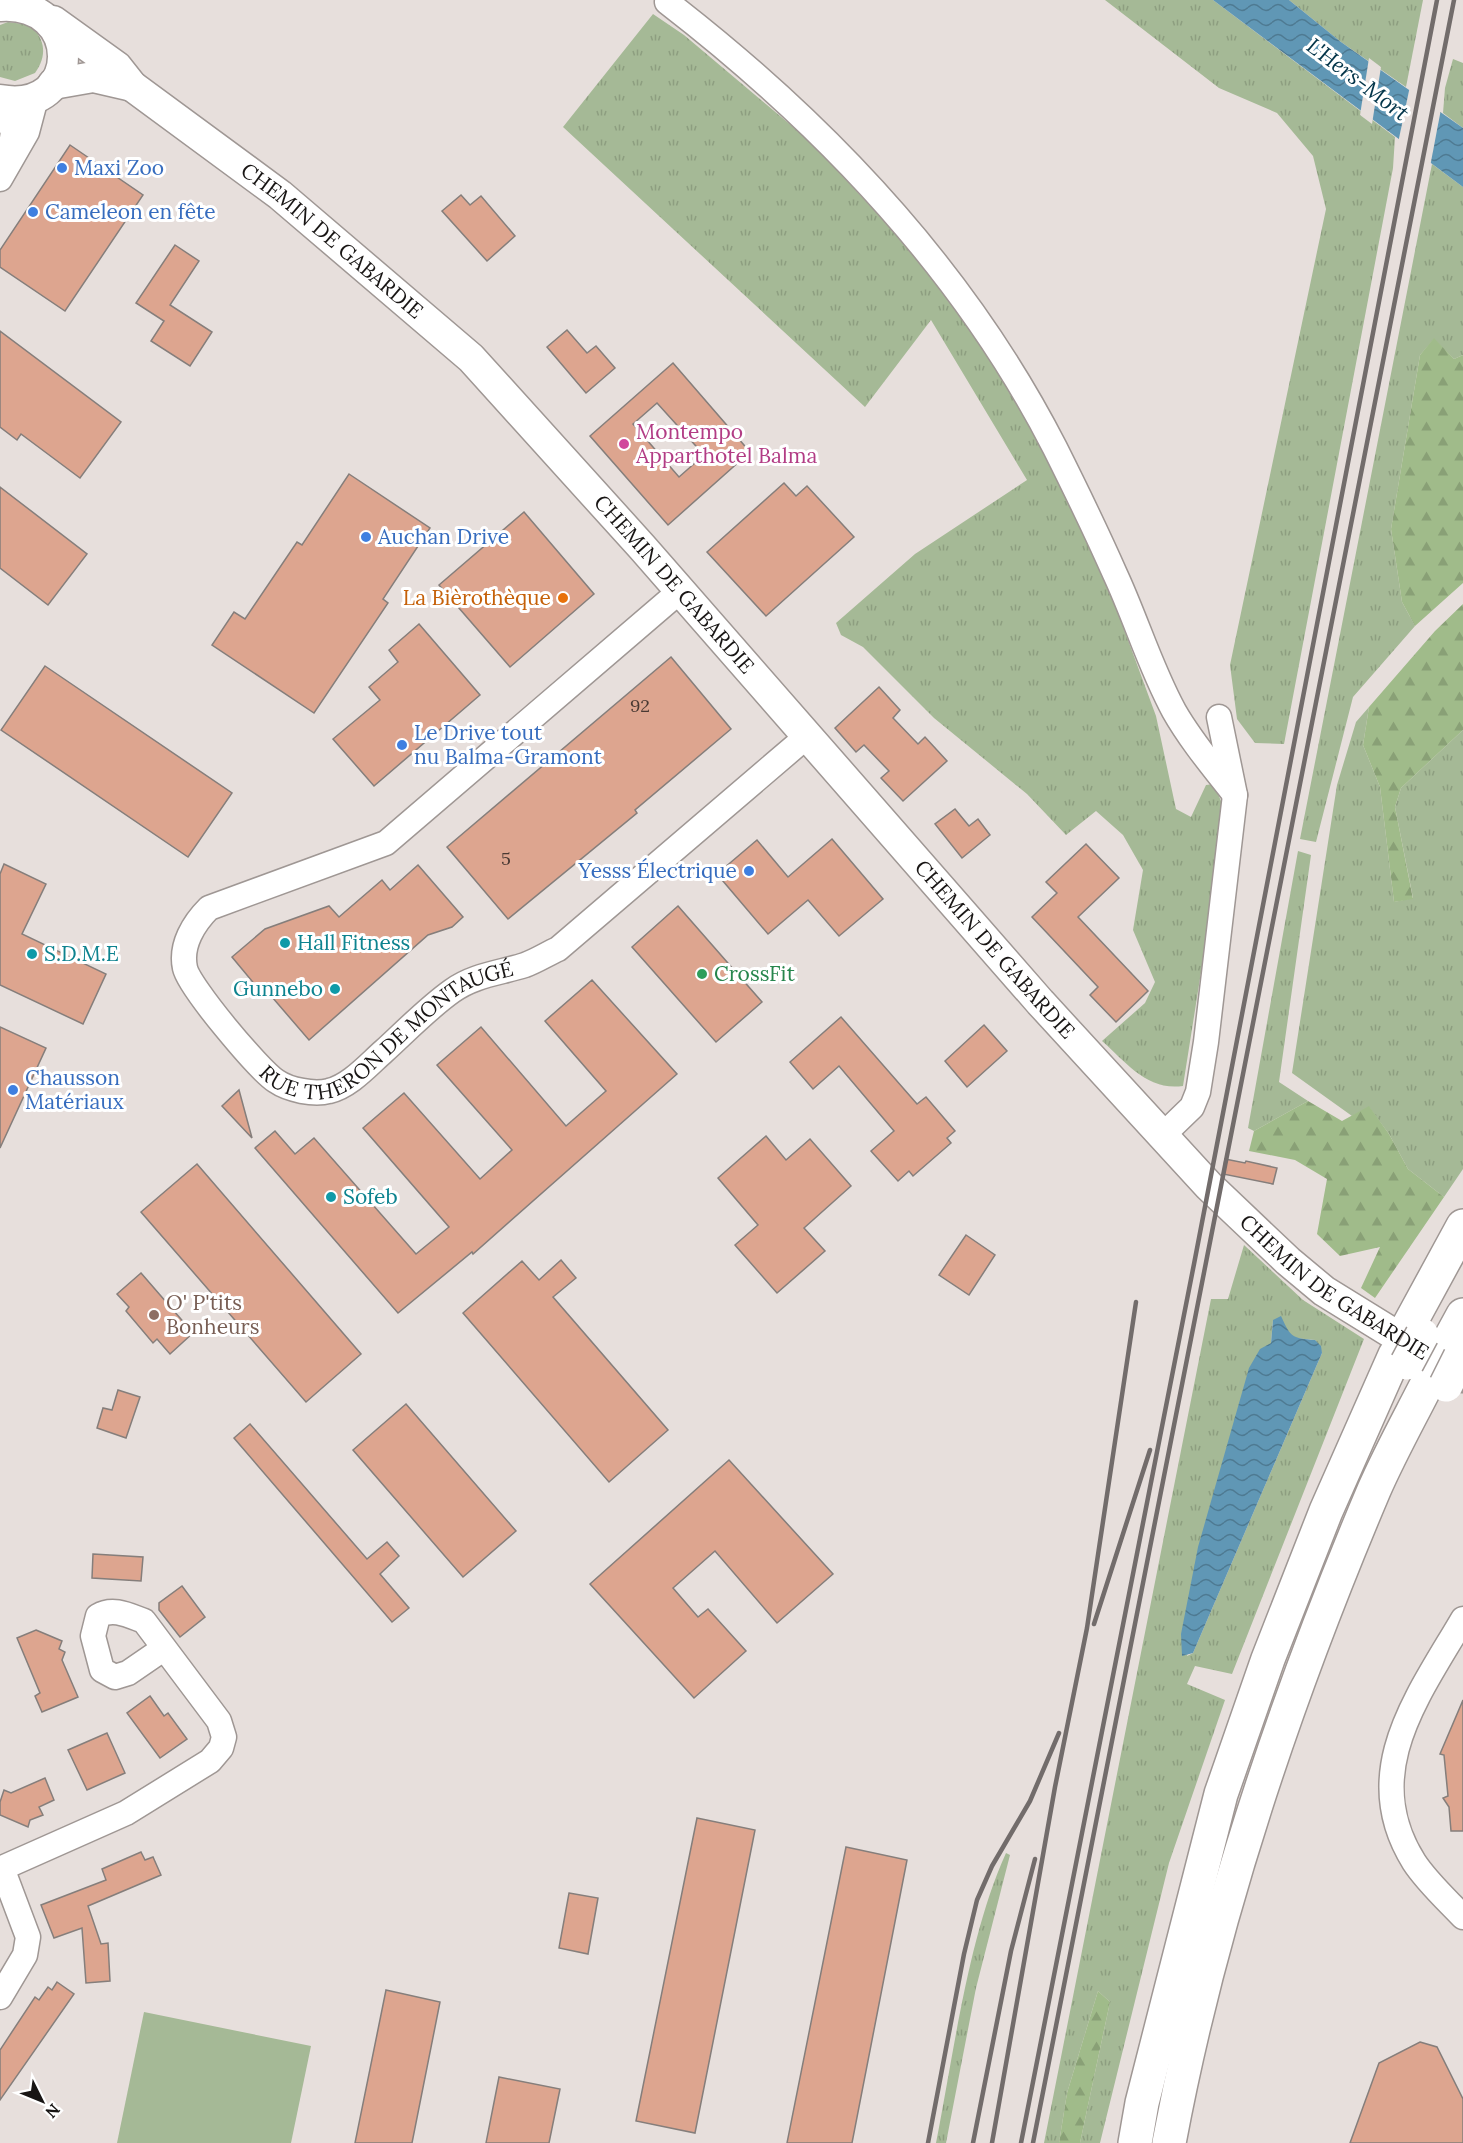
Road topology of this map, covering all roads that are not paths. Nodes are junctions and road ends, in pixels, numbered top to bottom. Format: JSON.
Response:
{"nodes":[{"id":1,"x":667,"y":2,"type":"dead end"},
{"id":2,"x":8,"y":3,"type":"edge"},
{"id":3,"x":52,"y":21,"type":"junction"},
{"id":4,"x":132,"y":86,"type":"junction"},
{"id":5,"x":44,"y":91,"type":"junction"},
{"id":6,"x":0,"y":100,"type":"edge"},
{"id":7,"x":2,"y":176,"type":"edge"},
{"id":8,"x":680,"y":591,"type":"junction"},
{"id":9,"x":1219,"y":717,"type":"dead end"},
{"id":10,"x":806,"y":737,"type":"junction"},
{"id":11,"x":1235,"y":795,"type":"junction"},
{"id":12,"x":1162,"y":1136,"type":"junction"},
{"id":13,"x":1463,"y":1226,"type":"edge"},
{"id":14,"x":1463,"y":1261,"type":"edge"},
{"id":15,"x":1463,"y":1315,"type":"edge"},
{"id":16,"x":1434,"y":1357,"type":"edge"},
{"id":17,"x":1463,"y":1618,"type":"edge"},
{"id":18,"x":163,"y":1649,"type":"dead end"},
{"id":19,"x":1,"y":1869,"type":"edge"},
{"id":20,"x":1463,"y":1917,"type":"edge"},
{"id":21,"x":0,"y":1997,"type":"edge"},
{"id":22,"x":1135,"y":2143,"type":"edge"},
{"id":23,"x":1169,"y":2143,"type":"edge"}],
"edges":[{"from":1,"to":11,"type":"street"},
{"from":2,"to":3,"type":"street","name":"CHEMIN DE GABARDIE"},
{"from":3,"to":4,"type":"street","name":"CHEMIN DE GABARDIE"},
{"from":3,"to":5,"type":"street"},
{"from":4,"to":5,"type":"street","name":"CHEMIN DE GABARDIE"},
{"from":4,"to":8,"type":"street","name":"CHEMIN DE GABARDIE"},
{"from":5,"to":6,"type":"street","name":"CHEMIN DE GABARDIE"},
{"from":5,"to":7,"type":"street"},
{"from":6,"to":7,"type":"street"},
{"from":8,"to":10,"type":"street","name":"CHEMIN DE GABARDIE"},
{"from":8,"to":10,"type":"street","name":"RUE THERON DE MONTAUGÉ"},
{"from":9,"to":11,"type":"street"},
{"from":10,"to":12,"type":"street","name":"CHEMIN DE GABARDIE"},
{"from":11,"to":12,"type":"street"},
{"from":12,"to":16,"type":"street","name":"CHEMIN DE GABARDIE"},
{"from":13,"to":16,"type":"highway"},
{"from":14,"to":16,"type":"highway"},
{"from":15,"to":16,"type":"highway"},
{"from":16,"to":22,"type":"highway"},
{"from":16,"to":23,"type":"highway"},
{"from":17,"to":20,"type":"street"},
{"from":18,"to":19,"type":"street"},
{"from":19,"to":21,"type":"street"}]}
